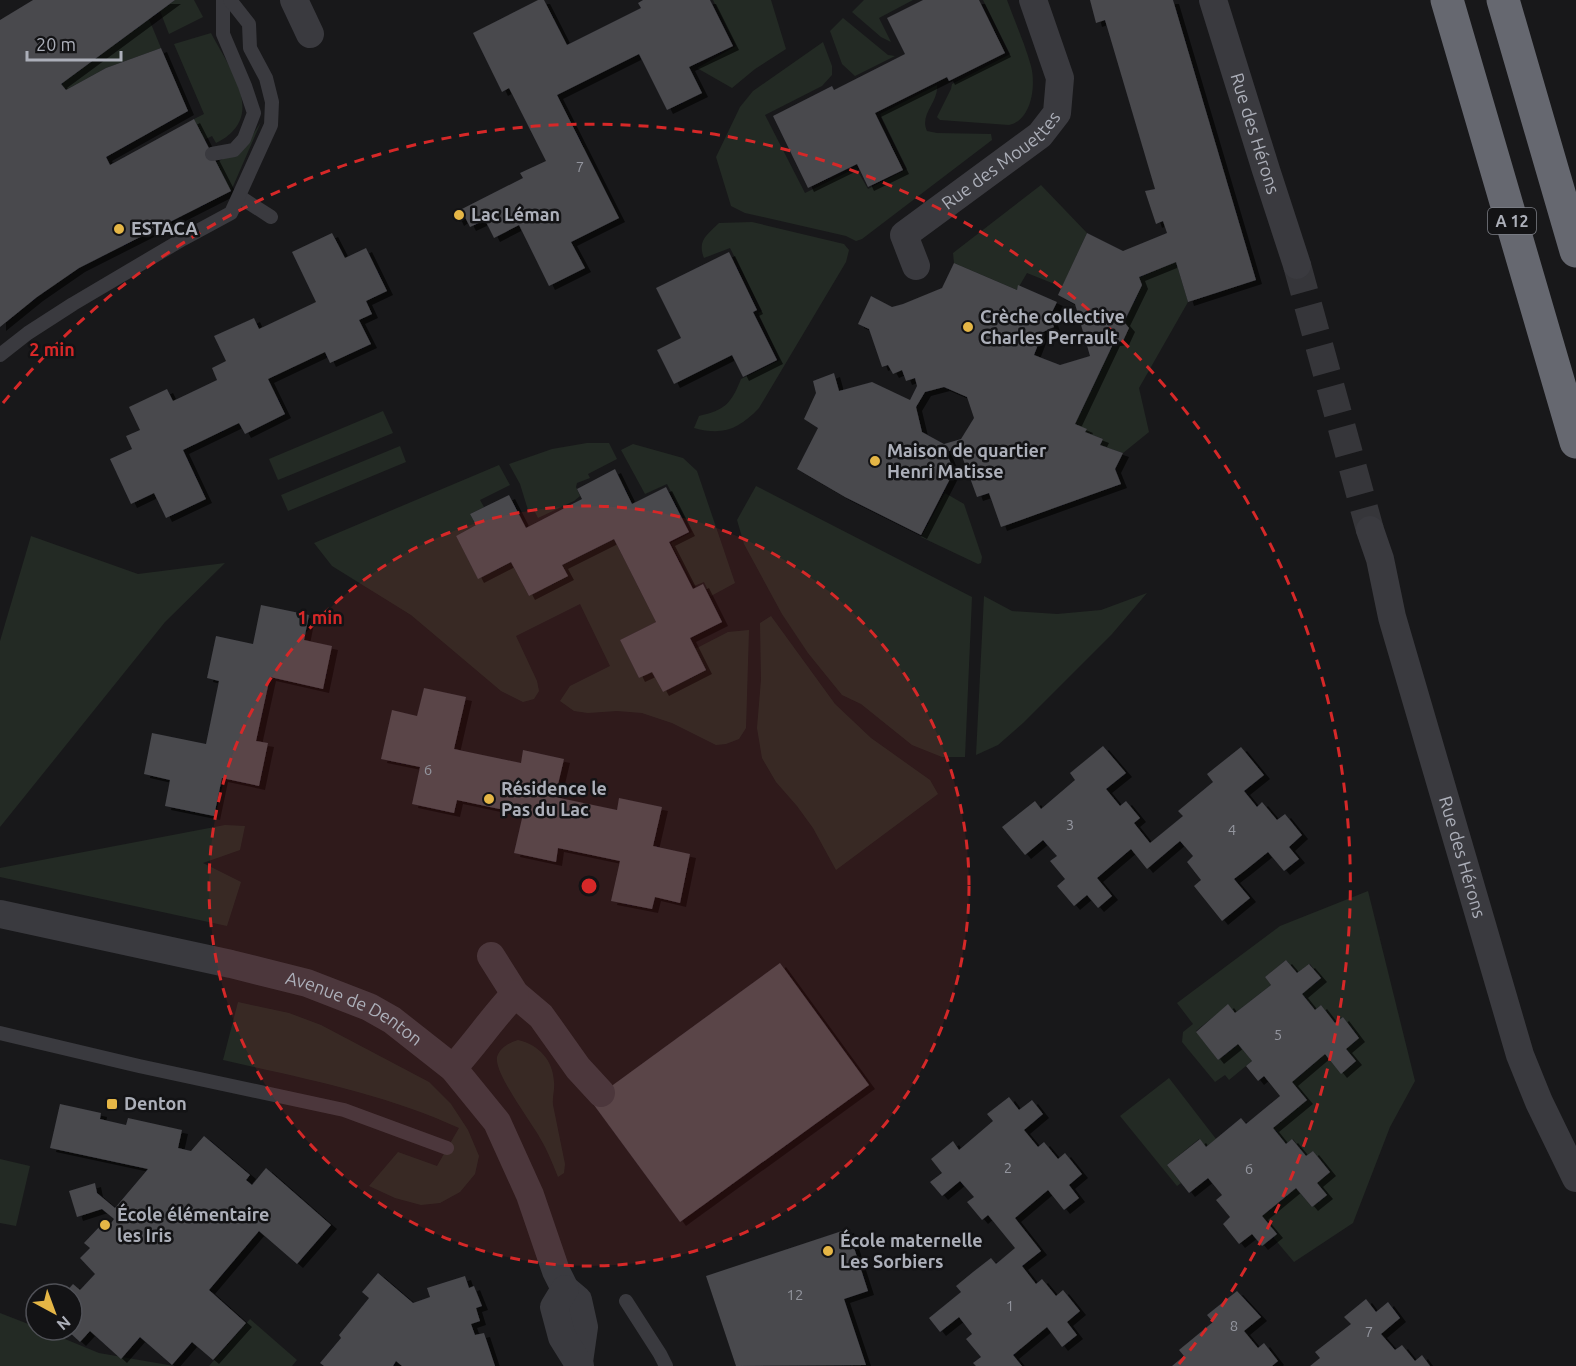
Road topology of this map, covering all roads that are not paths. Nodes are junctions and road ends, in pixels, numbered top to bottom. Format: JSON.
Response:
{"nodes":[{"id":1,"x":223,"y":0,"type":"edge"},
{"id":2,"x":230,"y":0,"type":"edge"},
{"id":3,"x":294,"y":0,"type":"edge"},
{"id":4,"x":1033,"y":0,"type":"edge"},
{"id":5,"x":1213,"y":0,"type":"edge"},
{"id":6,"x":1447,"y":0,"type":"edge"},
{"id":7,"x":1503,"y":0,"type":"edge"},
{"id":8,"x":310,"y":34,"type":"dead end"},
{"id":9,"x":212,"y":154,"type":"dead end"},
{"id":10,"x":240,"y":197,"type":"junction"},
{"id":11,"x":271,"y":217,"type":"dead end"},
{"id":12,"x":1576,"y":251,"type":"edge"},
{"id":13,"x":1298,"y":265,"type":"tunnel mouth"},
{"id":14,"x":916,"y":266,"type":"dead end"},
{"id":15,"x":0,"y":355,"type":"edge"},
{"id":16,"x":1576,"y":442,"type":"edge"},
{"id":17,"x":1370,"y":530,"type":"tunnel mouth"},
{"id":18,"x":0,"y":914,"type":"edge"},
{"id":19,"x":492,"y":956,"type":"dead end"},
{"id":20,"x":515,"y":994,"type":"junction"},
{"id":21,"x":0,"y":1033,"type":"edge"},
{"id":22,"x":453,"y":1068,"type":"junction"},
{"id":23,"x":602,"y":1093,"type":"dead end"},
{"id":24,"x":447,"y":1148,"type":"dead end"},
{"id":25,"x":1576,"y":1178,"type":"edge"},
{"id":26,"x":626,"y":1300,"type":"dead end"},
{"id":27,"x":579,"y":1364,"type":"edge"},
{"id":28,"x":666,"y":1366,"type":"edge"}],
"edges":[{"from":1,"to":9,"type":"lane"},
{"from":2,"to":10,"type":"lane"},
{"from":3,"to":8,"type":"street"},
{"from":4,"to":14,"type":"street","name":"Rue des Mouettes"},
{"from":5,"to":13,"type":"street","name":"Rue des Hérons"},
{"from":6,"to":16,"type":"highway","number":"A 12"},
{"from":7,"to":12,"type":"highway","number":"A 12"},
{"from":10,"to":11,"type":"lane"},
{"from":10,"to":15,"type":"lane"},
{"from":17,"to":25,"type":"street","name":"Rue des Hérons"},
{"from":18,"to":22,"type":"street","name":"Avenue de Denton"},
{"from":19,"to":20,"type":"street"},
{"from":20,"to":22,"type":"street"},
{"from":20,"to":23,"type":"street"},
{"from":21,"to":24,"type":"lane"},
{"from":22,"to":27,"type":"street","name":"Avenue de Denton"},
{"from":26,"to":28,"type":"lane"}]}
